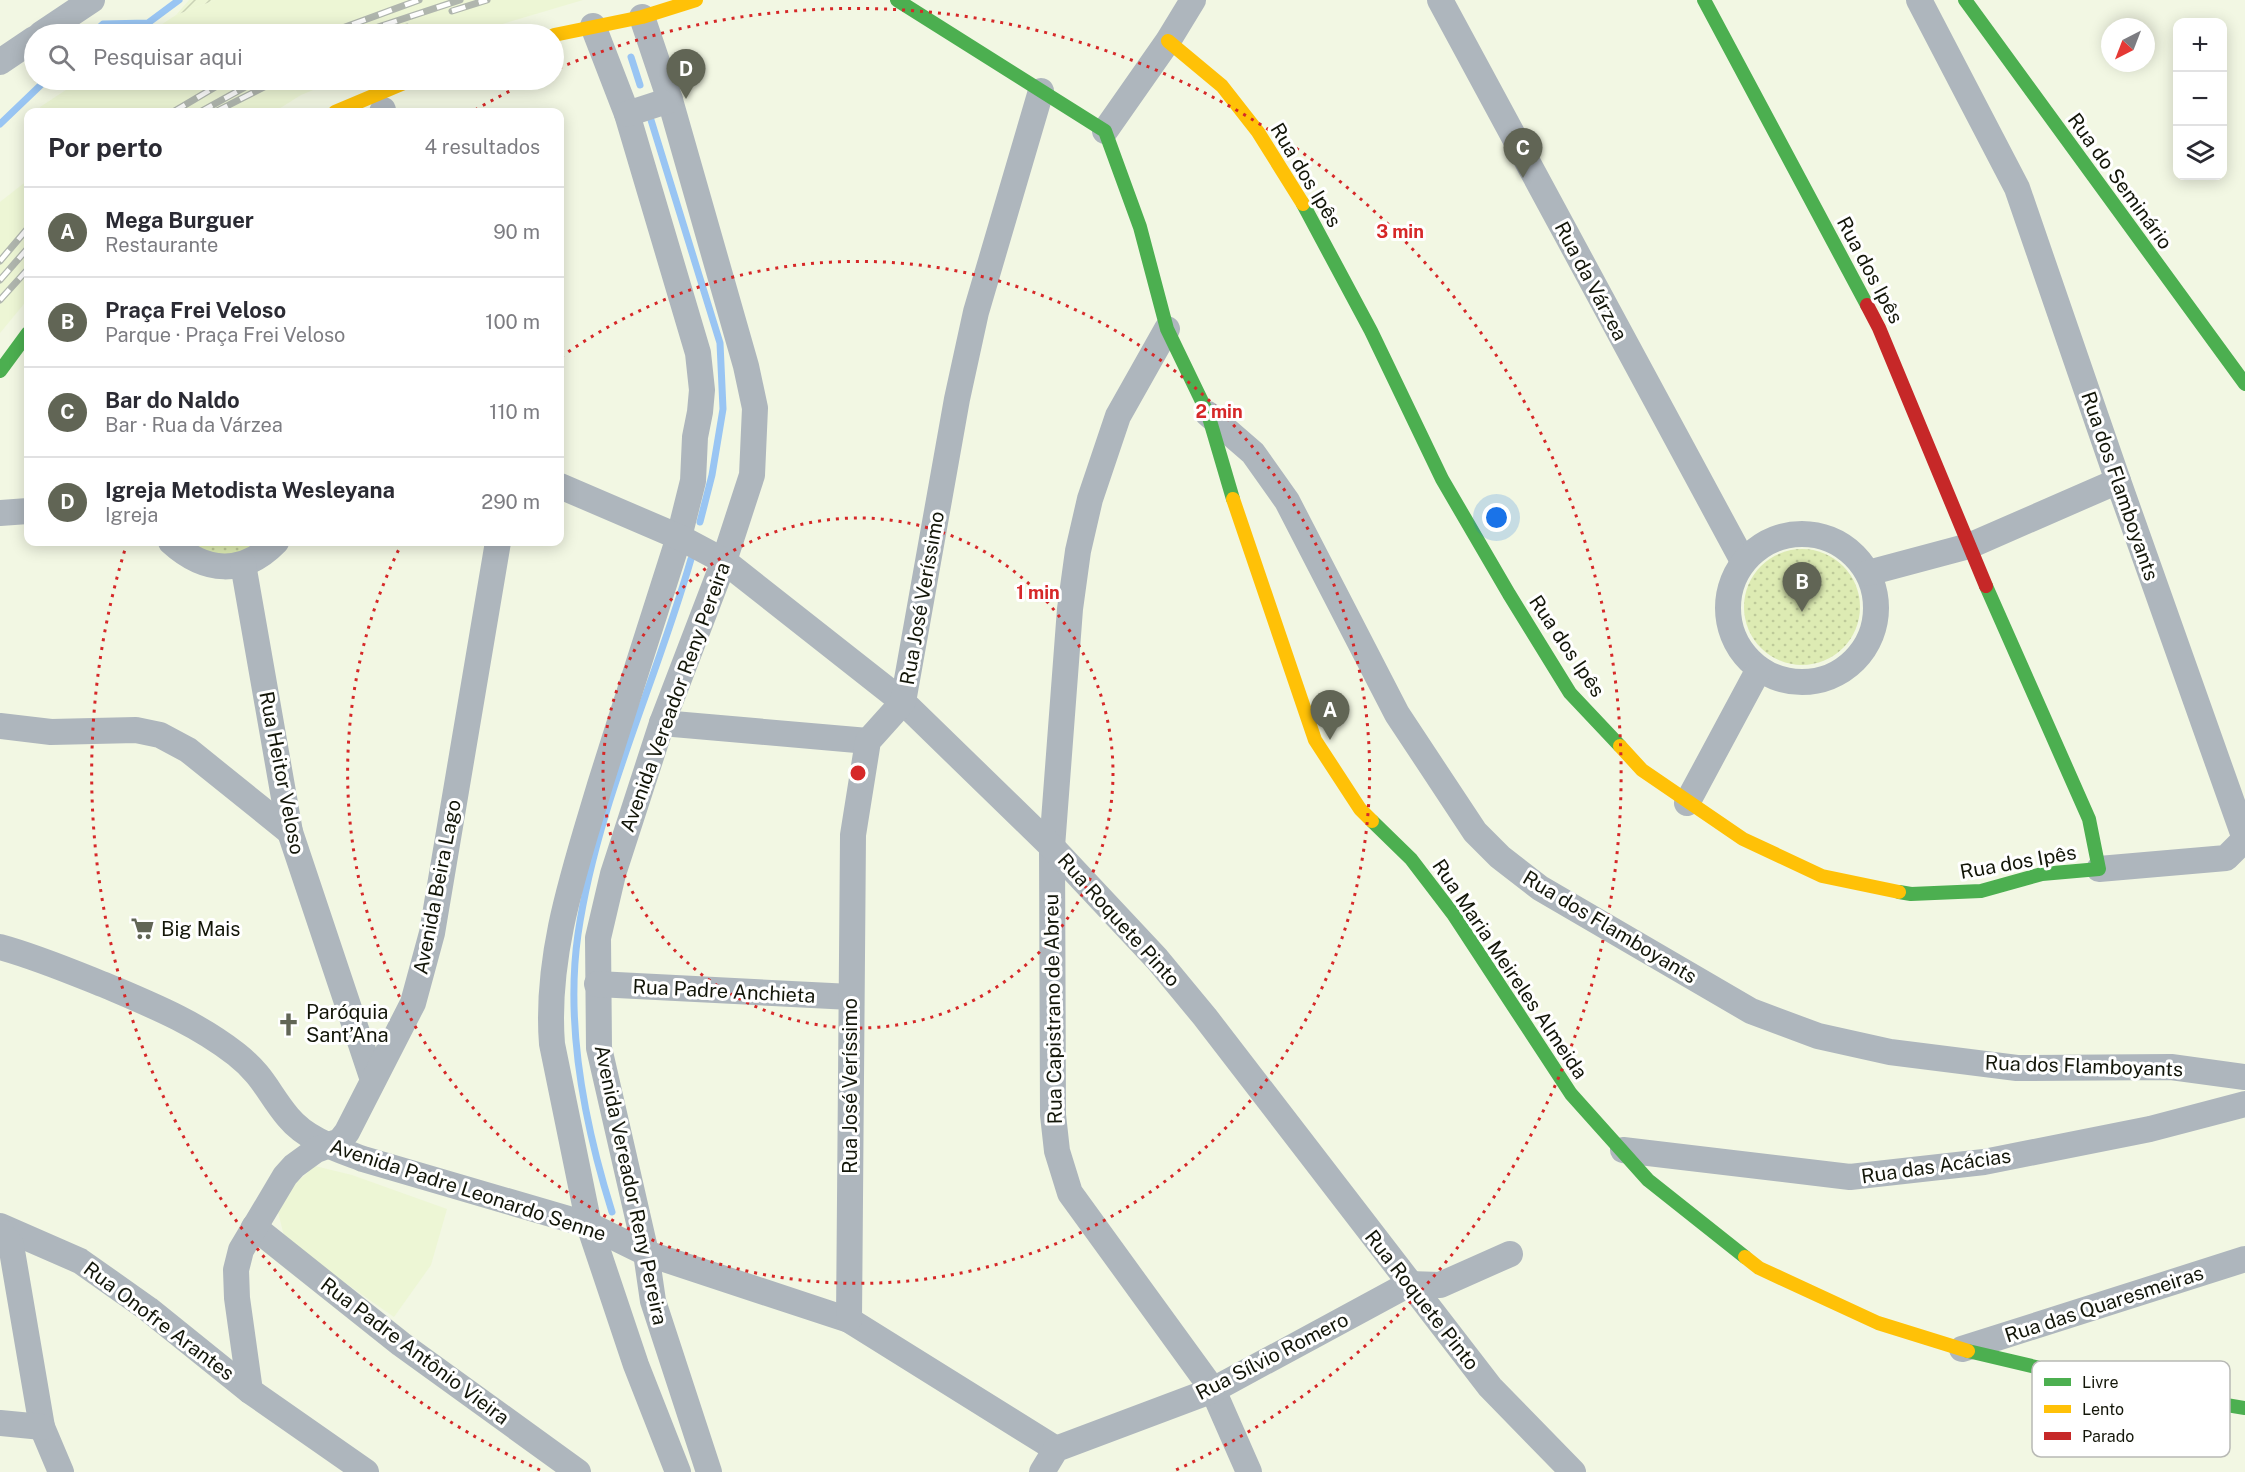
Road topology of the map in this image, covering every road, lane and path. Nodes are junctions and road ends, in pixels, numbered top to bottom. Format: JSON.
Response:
{"nodes":[{"id":1,"x":92,"y":0,"type":"edge"},
{"id":2,"x":696,"y":0,"type":"edge"},
{"id":3,"x":897,"y":0,"type":"edge"},
{"id":4,"x":1193,"y":0,"type":"edge"},
{"id":5,"x":1440,"y":0,"type":"edge"},
{"id":6,"x":1704,"y":0,"type":"edge"},
{"id":7,"x":1919,"y":0,"type":"edge"},
{"id":8,"x":1965,"y":0,"type":"edge"},
{"id":9,"x":642,"y":17,"type":"junction"},
{"id":10,"x":56,"y":24,"type":"edge"},
{"id":11,"x":592,"y":26,"type":"junction"},
{"id":12,"x":564,"y":33,"type":"edge"},
{"id":13,"x":1168,"y":41,"type":"junction"},
{"id":14,"x":24,"y":46,"type":"edge"},
{"id":15,"x":0,"y":62,"type":"edge"},
{"id":16,"x":400,"y":90,"type":"edge"},
{"id":17,"x":1041,"y":91,"type":"junction"},
{"id":18,"x":670,"y":100,"type":"junction"},
{"id":19,"x":381,"y":107,"type":"edge"},
{"id":20,"x":627,"y":114,"type":"junction"},
{"id":21,"x":1105,"y":131,"type":"junction"},
{"id":22,"x":1167,"y":329,"type":"junction"},
{"id":23,"x":24,"y":338,"type":"edge"},
{"id":24,"x":0,"y":371,"type":"edge"},
{"id":25,"x":2245,"y":384,"type":"edge"},
{"id":26,"x":1208,"y":414,"type":"junction"},
{"id":27,"x":2118,"y":481,"type":"junction"},
{"id":28,"x":564,"y":488,"type":"edge"},
{"id":29,"x":24,"y":511,"type":"edge"},
{"id":30,"x":0,"y":513,"type":"edge"},
{"id":31,"x":679,"y":537,"type":"junction"},
{"id":32,"x":176,"y":546,"type":"edge"},
{"id":33,"x":272,"y":546,"type":"edge"},
{"id":34,"x":497,"y":546,"type":"edge"},
{"id":35,"x":1969,"y":546,"type":"junction"},
{"id":36,"x":724,"y":561,"type":"junction"},
{"id":37,"x":1743,"y":561,"type":"junction"},
{"id":38,"x":243,"y":564,"type":"junction"},
{"id":39,"x":1868,"y":573,"type":"junction"},
{"id":40,"x":1759,"y":669,"type":"junction"},
{"id":41,"x":903,"y":702,"type":"junction"},
{"id":42,"x":662,"y":723,"type":"junction"},
{"id":43,"x":0,"y":726,"type":"edge"},
{"id":44,"x":868,"y":741,"type":"junction"},
{"id":45,"x":1686,"y":803,"type":"junction"},
{"id":46,"x":290,"y":832,"type":"junction"},
{"id":47,"x":1052,"y":847,"type":"junction"},
{"id":48,"x":2100,"y":869,"type":"junction"},
{"id":49,"x":0,"y":948,"type":"edge"},
{"id":50,"x":597,"y":984,"type":"junction"},
{"id":51,"x":851,"y":998,"type":"junction"},
{"id":52,"x":2245,"y":1077,"type":"edge"},
{"id":53,"x":373,"y":1080,"type":"junction"},
{"id":54,"x":2245,"y":1104,"type":"edge"},
{"id":55,"x":330,"y":1147,"type":"junction"},
{"id":56,"x":1623,"y":1150,"type":"junction"},
{"id":57,"x":589,"y":1225,"type":"junction"},
{"id":58,"x":0,"y":1226,"type":"edge"},
{"id":59,"x":254,"y":1227,"type":"junction"},
{"id":60,"x":0,"y":1231,"type":"edge"},
{"id":61,"x":646,"y":1253,"type":"junction"},
{"id":62,"x":1510,"y":1254,"type":"dead end"},
{"id":63,"x":2245,"y":1259,"type":"edge"},
{"id":64,"x":1409,"y":1284,"type":"junction"},
{"id":65,"x":849,"y":1320,"type":"junction"},
{"id":66,"x":1962,"y":1349,"type":"junction"},
{"id":67,"x":2032,"y":1366,"type":"edge"},
{"id":68,"x":1213,"y":1390,"type":"junction"},
{"id":69,"x":250,"y":1391,"type":"junction"},
{"id":70,"x":2230,"y":1406,"type":"edge"},
{"id":71,"x":2245,"y":1408,"type":"edge"},
{"id":72,"x":0,"y":1423,"type":"edge"},
{"id":73,"x":42,"y":1426,"type":"junction"},
{"id":74,"x":1056,"y":1449,"type":"junction"},
{"id":75,"x":61,"y":1472,"type":"edge"},
{"id":76,"x":366,"y":1472,"type":"edge"},
{"id":77,"x":578,"y":1472,"type":"edge"},
{"id":78,"x":678,"y":1472,"type":"edge"},
{"id":79,"x":709,"y":1472,"type":"edge"},
{"id":80,"x":1042,"y":1472,"type":"edge"},
{"id":81,"x":1249,"y":1472,"type":"edge"},
{"id":82,"x":1573,"y":1472,"type":"edge"}],
"edges":[{"from":1,"to":10,"type":"street"},
{"from":2,"to":9,"type":"street"},
{"from":3,"to":17,"type":"street"},
{"from":4,"to":13,"type":"street"},
{"from":5,"to":37,"type":"street","name":"Rua da Várzea"},
{"from":6,"to":35,"type":"street","name":"Rua dos Ipês"},
{"from":7,"to":27,"type":"street","name":"Rua dos Flamboyants"},
{"from":8,"to":25,"type":"street","name":"Rua do Seminário"},
{"from":9,"to":11,"type":"street"},
{"from":9,"to":18,"type":"street","name":"Avenida Vereador Reny Pereira"},
{"from":11,"to":12,"type":"street"},
{"from":11,"to":20,"type":"street","name":"Avenida Vereador Reny Pereira"},
{"from":13,"to":21,"type":"street"},
{"from":13,"to":45,"type":"street","name":"Rua dos Ipês"},
{"from":14,"to":15,"type":"street"},
{"from":16,"to":19,"type":"street"},
{"from":17,"to":21,"type":"street"},
{"from":17,"to":41,"type":"street","name":"Rua José Veríssimo"},
{"from":18,"to":20,"type":"street"},
{"from":18,"to":36,"type":"street","name":"Avenida Vereador Reny Pereira"},
{"from":20,"to":31,"type":"street","name":"Avenida Vereador Reny Pereira"},
{"from":21,"to":22,"type":"street","name":"Rua Maria Meireles Almeida"},
{"from":22,"to":26,"type":"street","name":"Rua Maria Meireles Almeida"},
{"from":22,"to":47,"type":"street","name":"Rua Capistrano de Abreu"},
{"from":23,"to":24,"type":"street"},
{"from":26,"to":52,"type":"street","name":"Rua dos Flamboyants"},
{"from":26,"to":56,"type":"street","name":"Rua Maria Meireles Almeida"},
{"from":27,"to":35,"type":"street"},
{"from":27,"to":48,"type":"street","name":"Rua dos Flamboyants"},
{"from":28,"to":31,"type":"street","name":"Rua Roquete Pinto"},
{"from":29,"to":30,"type":"street"},
{"from":31,"to":36,"type":"street","name":"Rua Roquete Pinto"},
{"from":31,"to":57,"type":"street","name":"Avenida Vereador Reny Pereira"},
{"from":32,"to":38,"type":"street"},
{"from":33,"to":38,"type":"street"},
{"from":34,"to":53,"type":"street","name":"Avenida Beira Lago"},
{"from":35,"to":39,"type":"street"},
{"from":35,"to":48,"type":"street","name":"Rua dos Ipês"},
{"from":36,"to":41,"type":"street","name":"Rua Roquete Pinto"},
{"from":36,"to":42,"type":"street","name":"Avenida Vereador Reny Pereira"},
{"from":37,"to":39,"type":"street"},
{"from":37,"to":40,"type":"street"},
{"from":38,"to":46,"type":"street","name":"Rua Heitor Veloso"},
{"from":39,"to":40,"type":"street"},
{"from":40,"to":45,"type":"street"},
{"from":41,"to":44,"type":"street","name":"Rua José Veríssimo"},
{"from":41,"to":47,"type":"street","name":"Rua Roquete Pinto"},
{"from":42,"to":44,"type":"street"},
{"from":42,"to":50,"type":"street","name":"Avenida Vereador Reny Pereira"},
{"from":43,"to":46,"type":"street"},
{"from":44,"to":51,"type":"street","name":"Rua José Veríssimo"},
{"from":45,"to":48,"type":"street","name":"Rua dos Ipês"},
{"from":46,"to":53,"type":"street","name":"Rua Heitor Veloso"},
{"from":47,"to":64,"type":"street","name":"Rua Roquete Pinto"},
{"from":47,"to":68,"type":"street","name":"Rua Capistrano de Abreu"},
{"from":49,"to":55,"type":"street","name":"Avenida Padre Leonardo Senne"},
{"from":50,"to":51,"type":"street","name":"Rua Padre Anchieta"},
{"from":50,"to":61,"type":"street","name":"Avenida Vereador Reny Pereira"},
{"from":51,"to":65,"type":"street","name":"Rua José Veríssimo"},
{"from":53,"to":55,"type":"street","name":"Avenida Beira Lago"},
{"from":54,"to":56,"type":"street","name":"Rua das Acácias"},
{"from":55,"to":57,"type":"street","name":"Avenida Padre Leonardo Senne"},
{"from":55,"to":59,"type":"street","name":"Avenida Beira Lago"},
{"from":56,"to":66,"type":"street","name":"Rua Maria Meireles Almeida"},
{"from":57,"to":61,"type":"street","name":"Avenida Padre Leonardo Senne"},
{"from":57,"to":78,"type":"street","name":"Avenida Vereador Reny Pereira"},
{"from":58,"to":69,"type":"street","name":"Rua Onofre Arantes"},
{"from":59,"to":69,"type":"street","name":"Avenida Beira Lago"},
{"from":59,"to":77,"type":"street","name":"Rua Padre Antônio Vieira"},
{"from":60,"to":73,"type":"street"},
{"from":61,"to":65,"type":"street","name":"Avenida Padre Leonardo Senne"},
{"from":61,"to":79,"type":"street","name":"Avenida Vereador Reny Pereira"},
{"from":62,"to":64,"type":"street"},
{"from":63,"to":66,"type":"street","name":"Rua das Quaresmeiras"},
{"from":64,"to":68,"type":"street","name":"Rua Sílvio Romero"},
{"from":64,"to":82,"type":"street","name":"Rua Roquete Pinto"},
{"from":65,"to":74,"type":"street","name":"Avenida Padre Leonardo Senne"},
{"from":66,"to":67,"type":"street","name":"Rua Maria Meireles Almeida"},
{"from":68,"to":74,"type":"street","name":"Rua Sílvio Romero"},
{"from":68,"to":81,"type":"street","name":"Rua Capistrano de Abreu"},
{"from":69,"to":76,"type":"street"},
{"from":70,"to":71,"type":"street","name":"Rua Maria Meireles Almeida"},
{"from":72,"to":73,"type":"street"},
{"from":73,"to":75,"type":"street"},
{"from":74,"to":80,"type":"street"}]}
